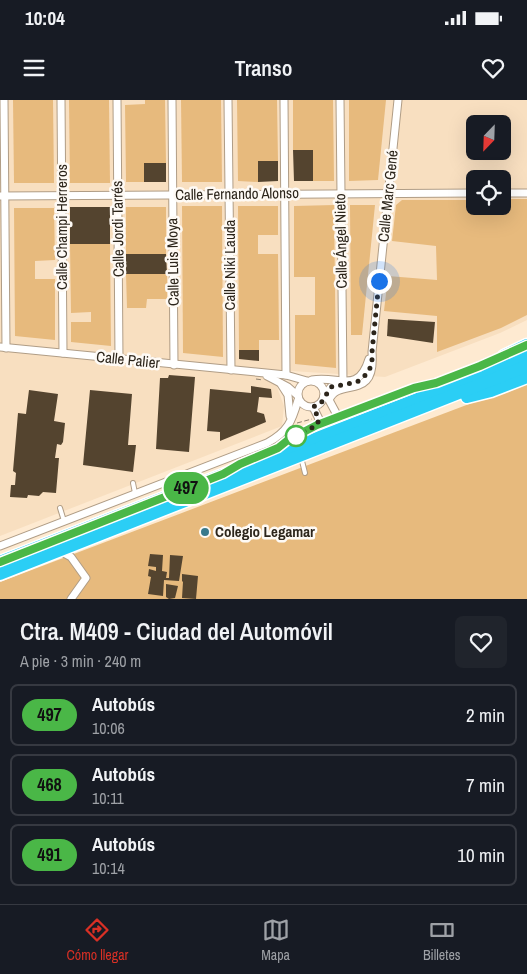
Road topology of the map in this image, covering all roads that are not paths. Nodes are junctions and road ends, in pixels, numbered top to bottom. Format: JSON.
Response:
{"nodes":[{"id":1,"x":4,"y":100,"type":"edge"},
{"id":2,"x":61,"y":100,"type":"edge"},
{"id":3,"x":117,"y":100,"type":"edge"},
{"id":4,"x":172,"y":100,"type":"edge"},
{"id":5,"x":228,"y":100,"type":"edge"},
{"id":6,"x":284,"y":100,"type":"edge"},
{"id":7,"x":340,"y":100,"type":"edge"},
{"id":8,"x":398,"y":100,"type":"edge"},
{"id":9,"x":388,"y":192,"type":"junction"},
{"id":10,"x":341,"y":193,"type":"junction"},
{"id":11,"x":466,"y":193,"type":"edge"},
{"id":12,"x":511,"y":193,"type":"edge"},
{"id":13,"x":527,"y":193,"type":"edge"},
{"id":14,"x":172,"y":194,"type":"junction"},
{"id":15,"x":230,"y":194,"type":"junction"},
{"id":16,"x":285,"y":194,"type":"junction"},
{"id":17,"x":118,"y":195,"type":"junction"},
{"id":18,"x":3,"y":196,"type":"edge"},
{"id":19,"x":62,"y":196,"type":"junction"},
{"id":20,"x":527,"y":346,"type":"edge"},
{"id":21,"x":3,"y":347,"type":"edge"},
{"id":22,"x":372,"y":352,"type":"junction"},
{"id":23,"x":63,"y":353,"type":"junction"},
{"id":24,"x":527,"y":356,"type":"edge"},
{"id":25,"x":119,"y":359,"type":"junction"},
{"id":26,"x":174,"y":365,"type":"junction"},
{"id":27,"x":372,"y":365,"type":"junction"},
{"id":28,"x":527,"y":366,"type":"edge"},
{"id":29,"x":231,"y":370,"type":"junction"},
{"id":30,"x":527,"y":375,"type":"edge"},
{"id":31,"x":257,"y":376,"type":"junction"},
{"id":32,"x":286,"y":376,"type":"junction"},
{"id":33,"x":310,"y":381,"type":"junction"},
{"id":34,"x":343,"y":381,"type":"junction"},
{"id":35,"x":279,"y":382,"type":"junction"},
{"id":36,"x":436,"y":383,"type":"junction"},
{"id":37,"x":298,"y":397,"type":"junction"},
{"id":38,"x":324,"y":398,"type":"junction"},
{"id":39,"x":311,"y":407,"type":"junction"},
{"id":40,"x":336,"y":413,"type":"junction"},
{"id":41,"x":345,"y":414,"type":"junction"},
{"id":42,"x":291,"y":422,"type":"junction"},
{"id":43,"x":317,"y":425,"type":"junction"},
{"id":44,"x":278,"y":448,"type":"junction"},
{"id":45,"x":223,"y":474,"type":"junction"},
{"id":46,"x":133,"y":483,"type":"dead end"},
{"id":47,"x":135,"y":493,"type":"junction"},
{"id":48,"x":60,"y":508,"type":"dead end"},
{"id":49,"x":165,"y":509,"type":"junction"},
{"id":50,"x":64,"y":521,"type":"junction"},
{"id":51,"x":0,"y":546,"type":"edge"},
{"id":52,"x":60,"y":551,"type":"junction"},
{"id":53,"x":0,"y":562,"type":"edge"},
{"id":54,"x":0,"y":574,"type":"edge"},
{"id":55,"x":71,"y":599,"type":"edge"}],
"edges":[{"from":1,"to":18,"type":"street"},
{"from":2,"to":19,"type":"street","name":"Calle Champi Herreros"},
{"from":3,"to":17,"type":"street","name":"Calle Jordi Tarrés"},
{"from":4,"to":14,"type":"street","name":"Calle Luis Moya"},
{"from":5,"to":15,"type":"street","name":"Calle Niki Lauda"},
{"from":6,"to":16,"type":"street"},
{"from":7,"to":10,"type":"street","name":"Calle Ángel Nieto"},
{"from":8,"to":9,"type":"street","name":"Calle Marc Gené"},
{"from":9,"to":10,"type":"street","name":"Calle Fernando Alonso"},
{"from":9,"to":11,"type":"street","name":"Calle Fernando Alonso"},
{"from":9,"to":22,"type":"street","name":"Calle Marc Gené"},
{"from":10,"to":16,"type":"street","name":"Calle Fernando Alonso"},
{"from":10,"to":34,"type":"street","name":"Calle Ángel Nieto"},
{"from":12,"to":13,"type":"street"},
{"from":14,"to":15,"type":"street","name":"Calle Fernando Alonso"},
{"from":14,"to":17,"type":"street","name":"Calle Fernando Alonso"},
{"from":14,"to":26,"type":"street","name":"Calle Luis Moya"},
{"from":15,"to":16,"type":"street","name":"Calle Fernando Alonso"},
{"from":15,"to":29,"type":"street","name":"Calle Niki Lauda"},
{"from":16,"to":32,"type":"street"},
{"from":17,"to":19,"type":"street","name":"Calle Fernando Alonso"},
{"from":17,"to":25,"type":"street","name":"Calle Jordi Tarrés"},
{"from":18,"to":19,"type":"street","name":"Calle Fernando Alonso"},
{"from":18,"to":21,"type":"street"},
{"from":19,"to":23,"type":"street","name":"Calle Champi Herreros"},
{"from":20,"to":36,"type":"highway"},
{"from":21,"to":23,"type":"street","name":"Calle Palier"},
{"from":22,"to":27,"type":"street"},
{"from":22,"to":34,"type":"street","name":"Calle Palier"},
{"from":23,"to":25,"type":"street","name":"Calle Palier"},
{"from":24,"to":45,"type":"highway"},
{"from":25,"to":26,"type":"street","name":"Calle Palier"},
{"from":26,"to":29,"type":"street","name":"Calle Palier"},
{"from":27,"to":38,"type":"street"},
{"from":27,"to":40,"type":"street"},
{"from":28,"to":49,"type":"highway"},
{"from":29,"to":31,"type":"street","name":"Calle Palier"},
{"from":30,"to":49,"type":"highway"},
{"from":31,"to":32,"type":"street","name":"Calle Palier"},
{"from":31,"to":35,"type":"street","name":"Calle Palier"},
{"from":32,"to":33,"type":"street","name":"Calle Palier"},
{"from":33,"to":34,"type":"street","name":"Calle Palier"},
{"from":33,"to":37,"type":"street"},
{"from":33,"to":38,"type":"street"},
{"from":35,"to":37,"type":"street","name":"Calle Palier"},
{"from":35,"to":42,"type":"street"},
{"from":36,"to":41,"type":"lane"},
{"from":36,"to":44,"type":"highway"},
{"from":37,"to":39,"type":"street"},
{"from":37,"to":42,"type":"street"},
{"from":38,"to":39,"type":"street"},
{"from":38,"to":40,"type":"street"},
{"from":39,"to":42,"type":"street"},
{"from":39,"to":43,"type":"street"},
{"from":40,"to":41,"type":"street"},
{"from":41,"to":43,"type":"lane"},
{"from":42,"to":47,"type":"street"},
{"from":43,"to":44,"type":"street"},
{"from":44,"to":45,"type":"highway"},
{"from":45,"to":53,"type":"highway"},
{"from":46,"to":47,"type":"lane"},
{"from":47,"to":50,"type":"street"},
{"from":48,"to":50,"type":"lane"},
{"from":49,"to":52,"type":"highway"},
{"from":50,"to":51,"type":"street"},
{"from":52,"to":54,"type":"highway"},
{"from":52,"to":55,"type":"street"}]}
